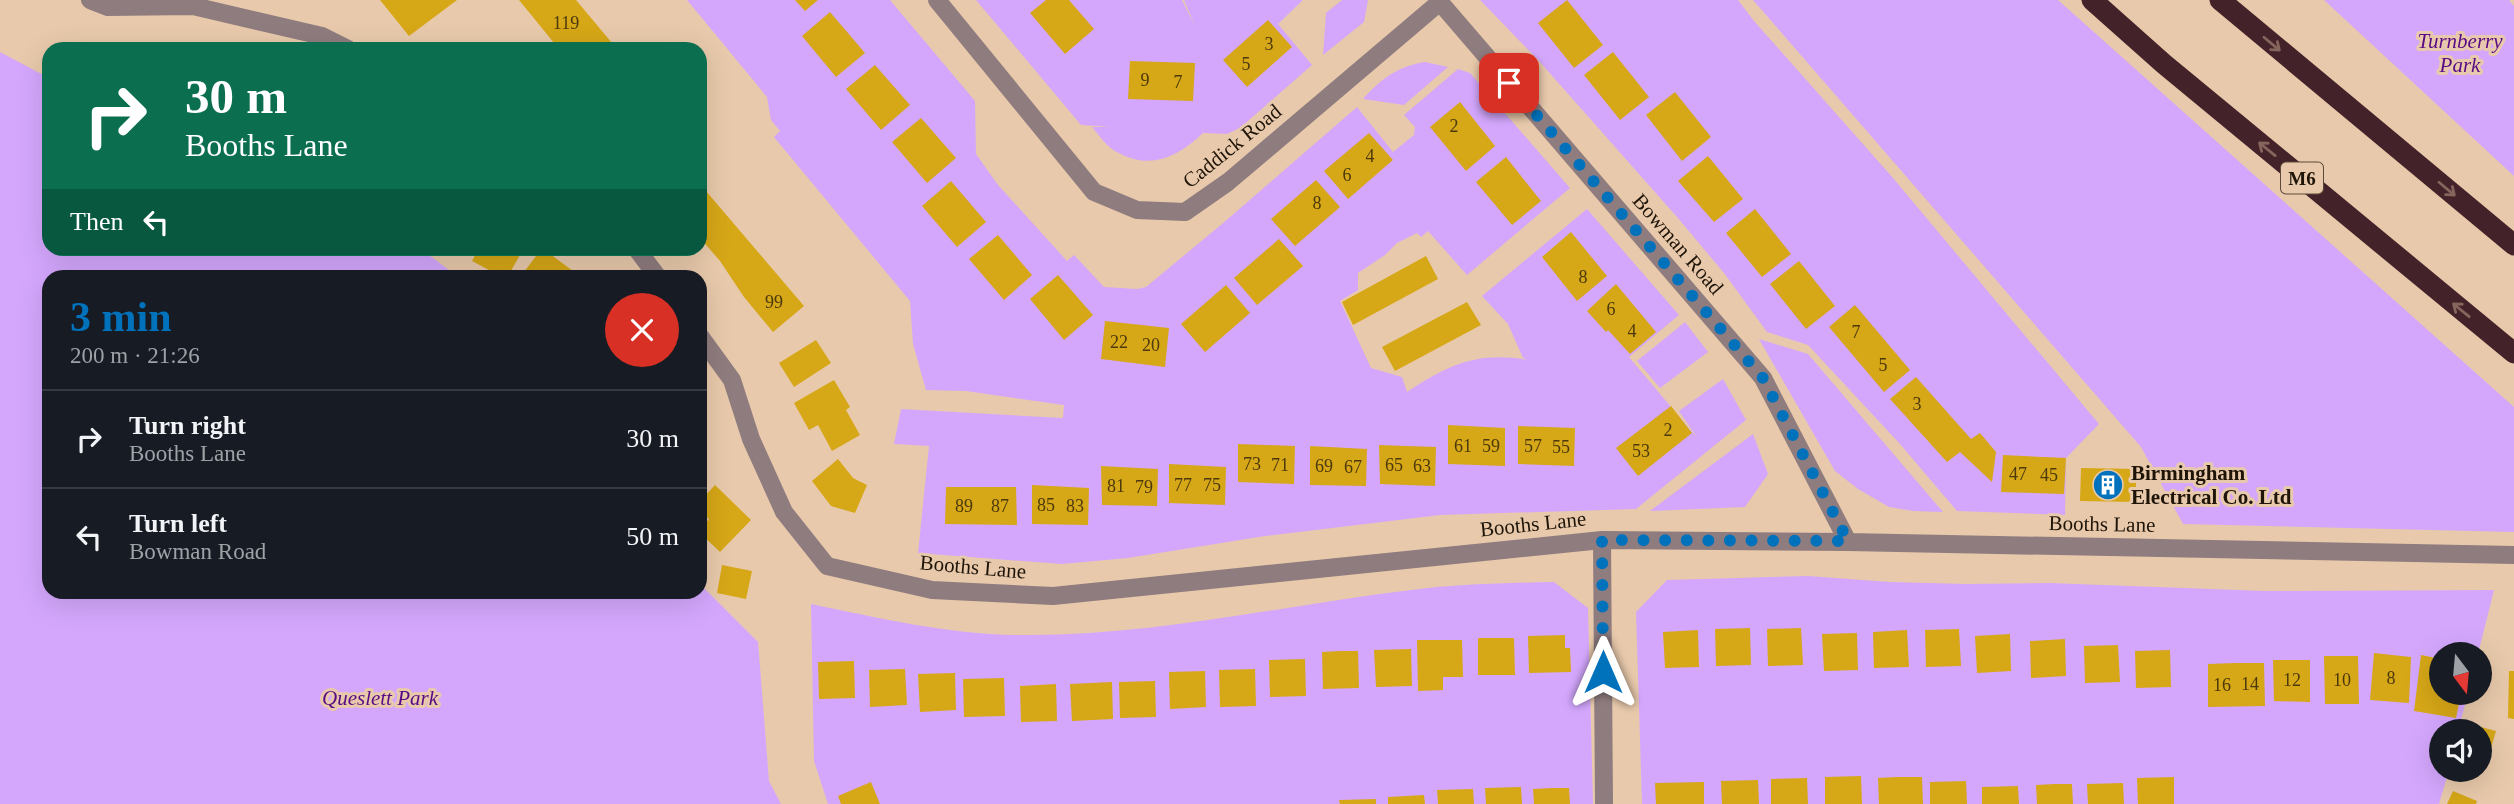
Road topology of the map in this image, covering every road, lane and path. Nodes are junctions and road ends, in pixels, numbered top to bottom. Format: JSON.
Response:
{"nodes":[{"id":1,"x":90,"y":0,"type":"edge"},
{"id":2,"x":937,"y":0,"type":"edge"},
{"id":3,"x":2092,"y":0,"type":"edge"},
{"id":4,"x":2220,"y":0,"type":"edge"},
{"id":5,"x":1439,"y":1,"type":"edge"},
{"id":6,"x":194,"y":3,"type":"edge"},
{"id":7,"x":334,"y":42,"type":"edge"},
{"id":8,"x":2514,"y":245,"type":"edge"},
{"id":9,"x":707,"y":345,"type":"edge"},
{"id":10,"x":2514,"y":353,"type":"edge"},
{"id":11,"x":1602,"y":540,"type":"junction"},
{"id":12,"x":1848,"y":541,"type":"junction"},
{"id":13,"x":2514,"y":555,"type":"edge"},
{"id":14,"x":1604,"y":804,"type":"edge"}],
"edges":[{"from":1,"to":6,"type":"street"},
{"from":2,"to":5,"type":"street","name":"Caddick Road"},
{"from":10,"to":3,"type":"highway","number":"M6","one_way":true},
{"from":4,"to":8,"type":"highway","one_way":true},
{"from":5,"to":12,"type":"street","name":"Bowman Road"},
{"from":6,"to":7,"type":"street"},
{"from":9,"to":11,"type":"street","name":"Booths Lane"},
{"from":11,"to":12,"type":"street","name":"Booths Lane"},
{"from":11,"to":14,"type":"street"},
{"from":12,"to":13,"type":"street","name":"Booths Lane"}]}
